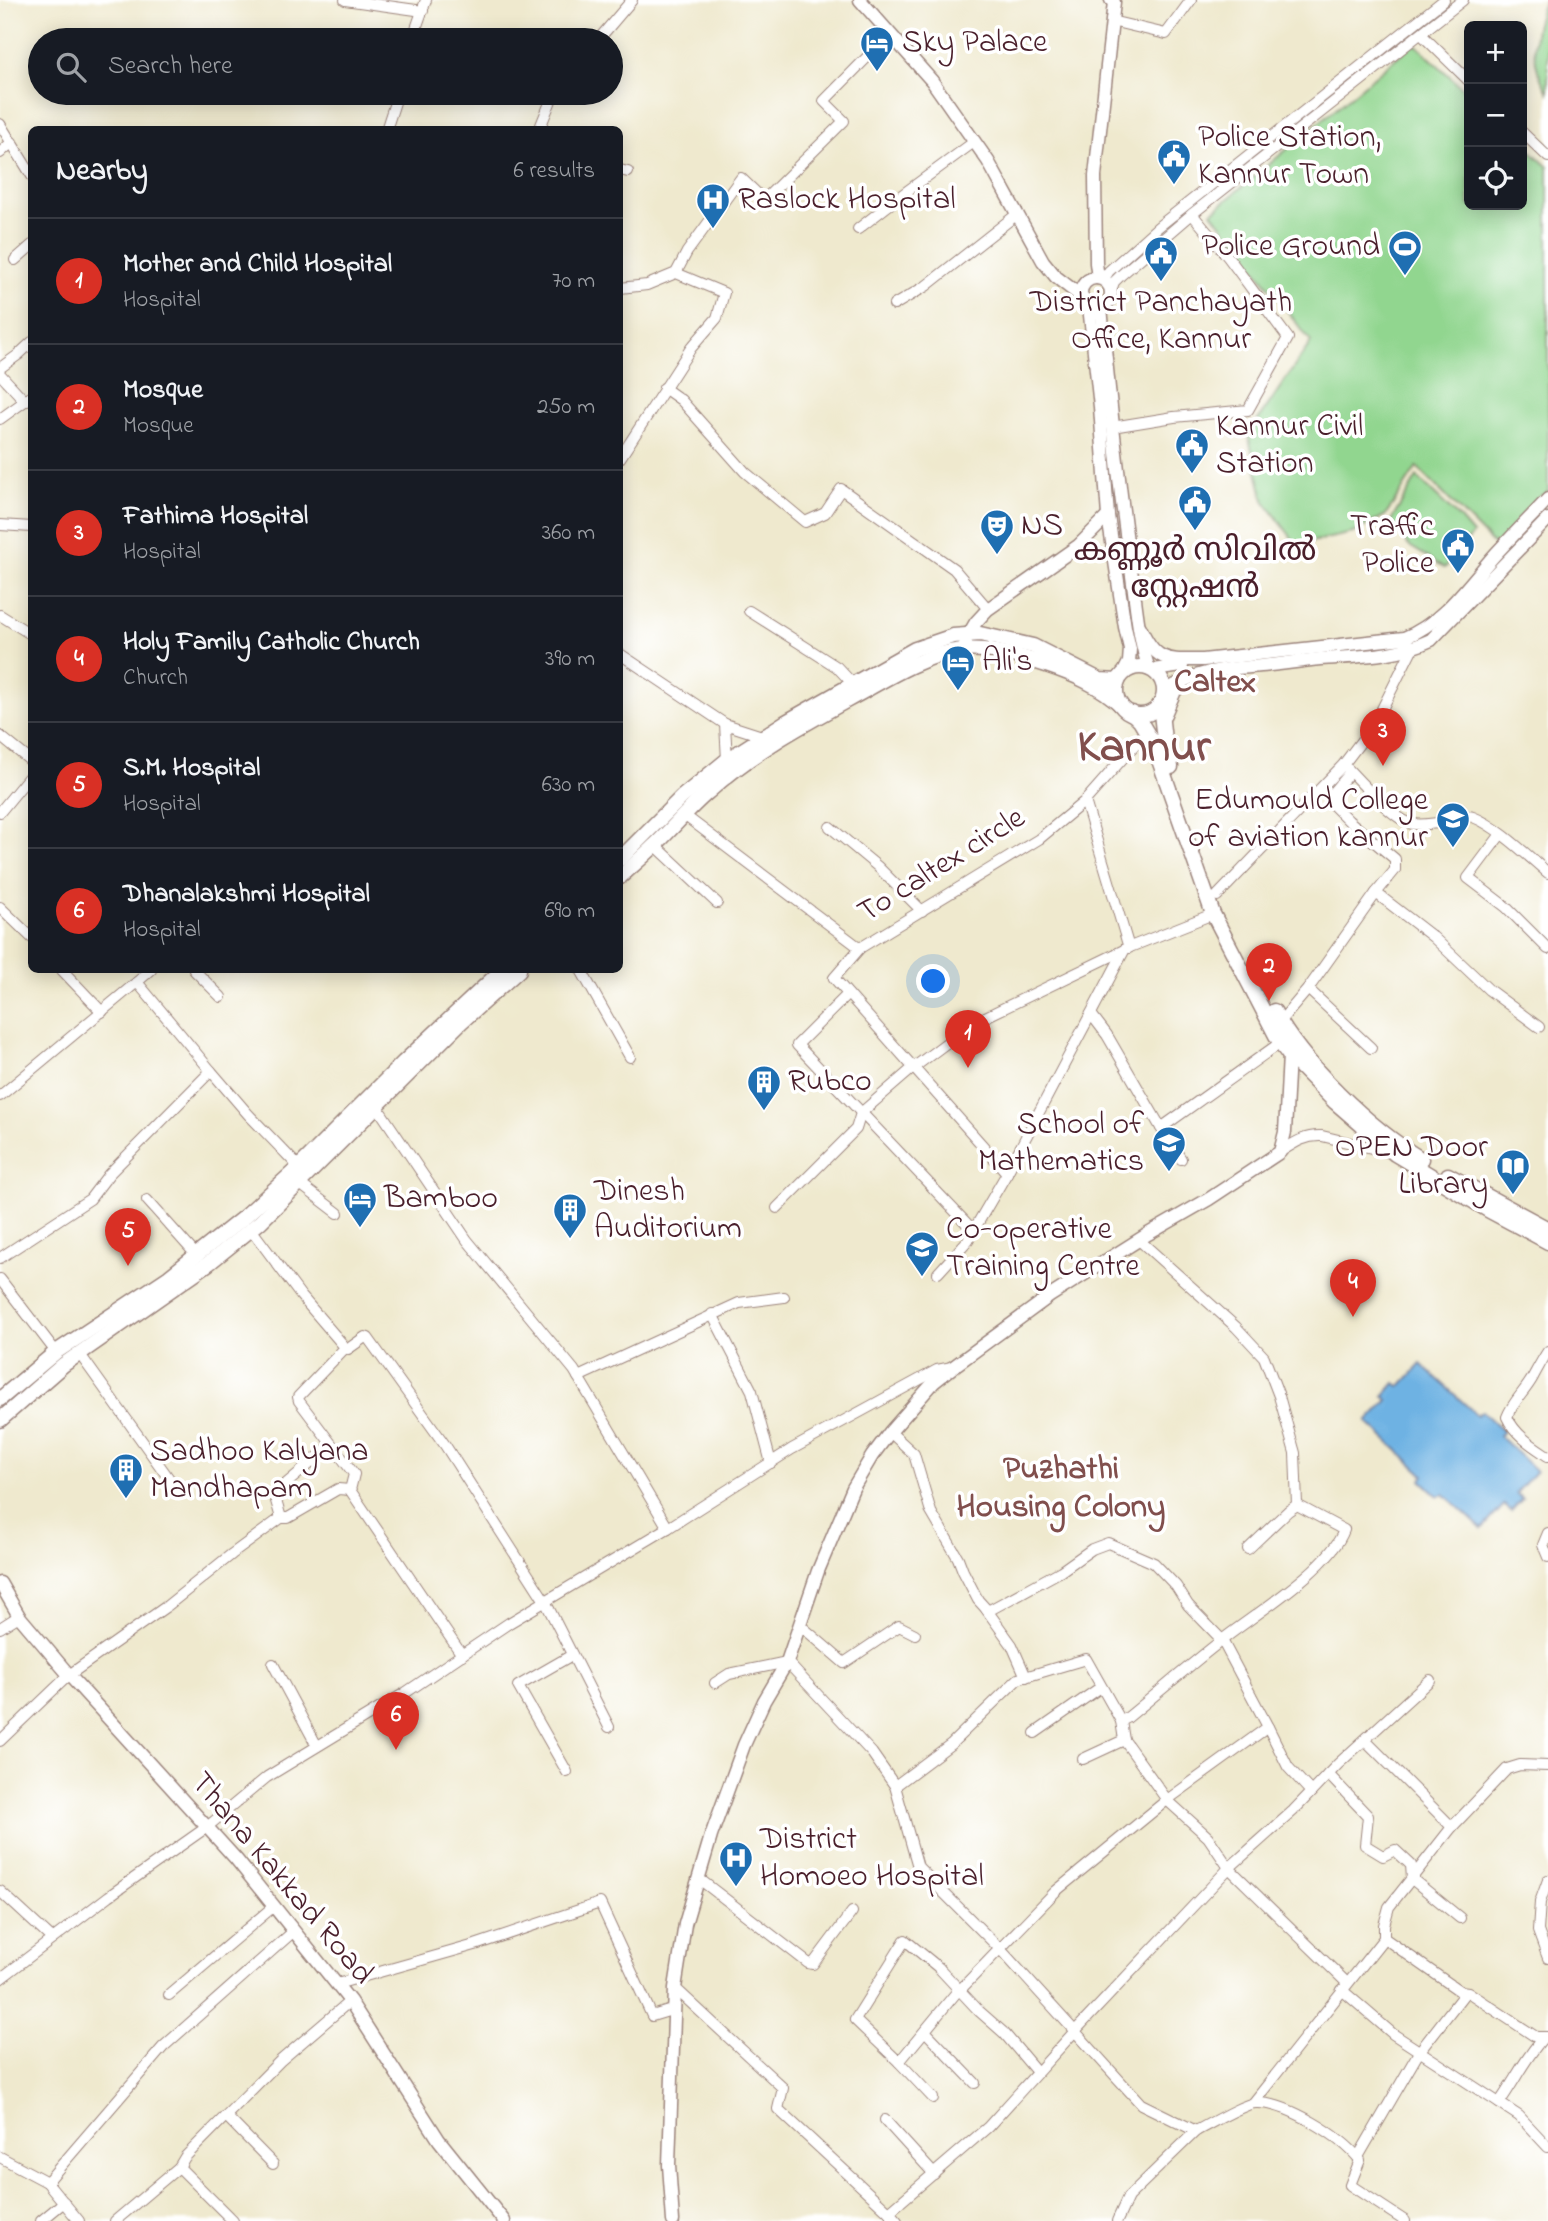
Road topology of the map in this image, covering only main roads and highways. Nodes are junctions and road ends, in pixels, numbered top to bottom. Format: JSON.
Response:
{"nodes":[{"id":1,"x":860,"y":0,"type":"edge"},
{"id":2,"x":1113,"y":1,"type":"edge"},
{"id":3,"x":1100,"y":279,"type":"junction"},
{"id":4,"x":1091,"y":303,"type":"junction"},
{"id":5,"x":1548,"y":499,"type":"edge"},
{"id":6,"x":1108,"y":516,"type":"junction"},
{"id":7,"x":1548,"y":519,"type":"edge"},
{"id":8,"x":1140,"y":627,"type":"junction"},
{"id":9,"x":969,"y":634,"type":"junction"},
{"id":10,"x":1408,"y":643,"type":"junction"},
{"id":11,"x":959,"y":650,"type":"junction"},
{"id":12,"x":1204,"y":666,"type":"junction"},
{"id":13,"x":1151,"y":670,"type":"junction"},
{"id":14,"x":1121,"y":678,"type":"junction"},
{"id":15,"x":1162,"y":698,"type":"junction"},
{"id":16,"x":1126,"y":709,"type":"junction"},
{"id":17,"x":1162,"y":721,"type":"junction"},
{"id":18,"x":1167,"y":765,"type":"junction"},
{"id":19,"x":730,"y":766,"type":"junction"},
{"id":20,"x":623,"y":856,"type":"edge"},
{"id":21,"x":623,"y":874,"type":"edge"},
{"id":22,"x":499,"y":973,"type":"edge"},
{"id":23,"x":516,"y":973,"type":"edge"},
{"id":24,"x":1286,"y":1044,"type":"junction"},
{"id":25,"x":1548,"y":1229,"type":"edge"},
{"id":26,"x":1548,"y":1242,"type":"edge"},
{"id":27,"x":0,"y":1399,"type":"edge"},
{"id":28,"x":0,"y":1420,"type":"edge"},
{"id":29,"x":0,"y":1583,"type":"edge"},
{"id":30,"x":504,"y":2221,"type":"edge"},
{"id":31,"x":673,"y":2221,"type":"edge"}],
"edges":[{"from":1,"to":4,"type":"main road"},
{"from":2,"to":3,"type":"main road"},
{"from":3,"to":4,"type":"main road"},
{"from":3,"to":4,"type":"main road"},
{"from":4,"to":6,"type":"main road"},
{"from":4,"to":8,"type":"main road"},
{"from":5,"to":10,"type":"main road"},
{"from":6,"to":9,"type":"main road"},
{"from":6,"to":14,"type":"main road"},
{"from":7,"to":10,"type":"main road"},
{"from":8,"to":12,"type":"main road"},
{"from":8,"to":13,"type":"main road"},
{"from":9,"to":11,"type":"main road"},
{"from":9,"to":14,"type":"highway"},
{"from":9,"to":19,"type":"highway"},
{"from":10,"to":12,"type":"main road"},
{"from":11,"to":16,"type":"highway"},
{"from":11,"to":19,"type":"highway"},
{"from":12,"to":13,"type":"main road"},
{"from":12,"to":15,"type":"main road"},
{"from":12,"to":17,"type":"main road"},
{"from":13,"to":14,"type":"highway"},
{"from":13,"to":15,"type":"highway"},
{"from":14,"to":16,"type":"highway"},
{"from":15,"to":16,"type":"highway"},
{"from":15,"to":17,"type":"highway"},
{"from":16,"to":18,"type":"highway"},
{"from":17,"to":18,"type":"highway"},
{"from":18,"to":24,"type":"highway"},
{"from":18,"to":24,"type":"highway"},
{"from":19,"to":20,"type":"highway"},
{"from":19,"to":21,"type":"highway"},
{"from":22,"to":27,"type":"highway"},
{"from":23,"to":28,"type":"highway"},
{"from":24,"to":25,"type":"highway"},
{"from":24,"to":26,"type":"highway"},
{"from":24,"to":31,"type":"main road"},
{"from":29,"to":30,"type":"main road","name":"Thana Kakkad Road"}]}
